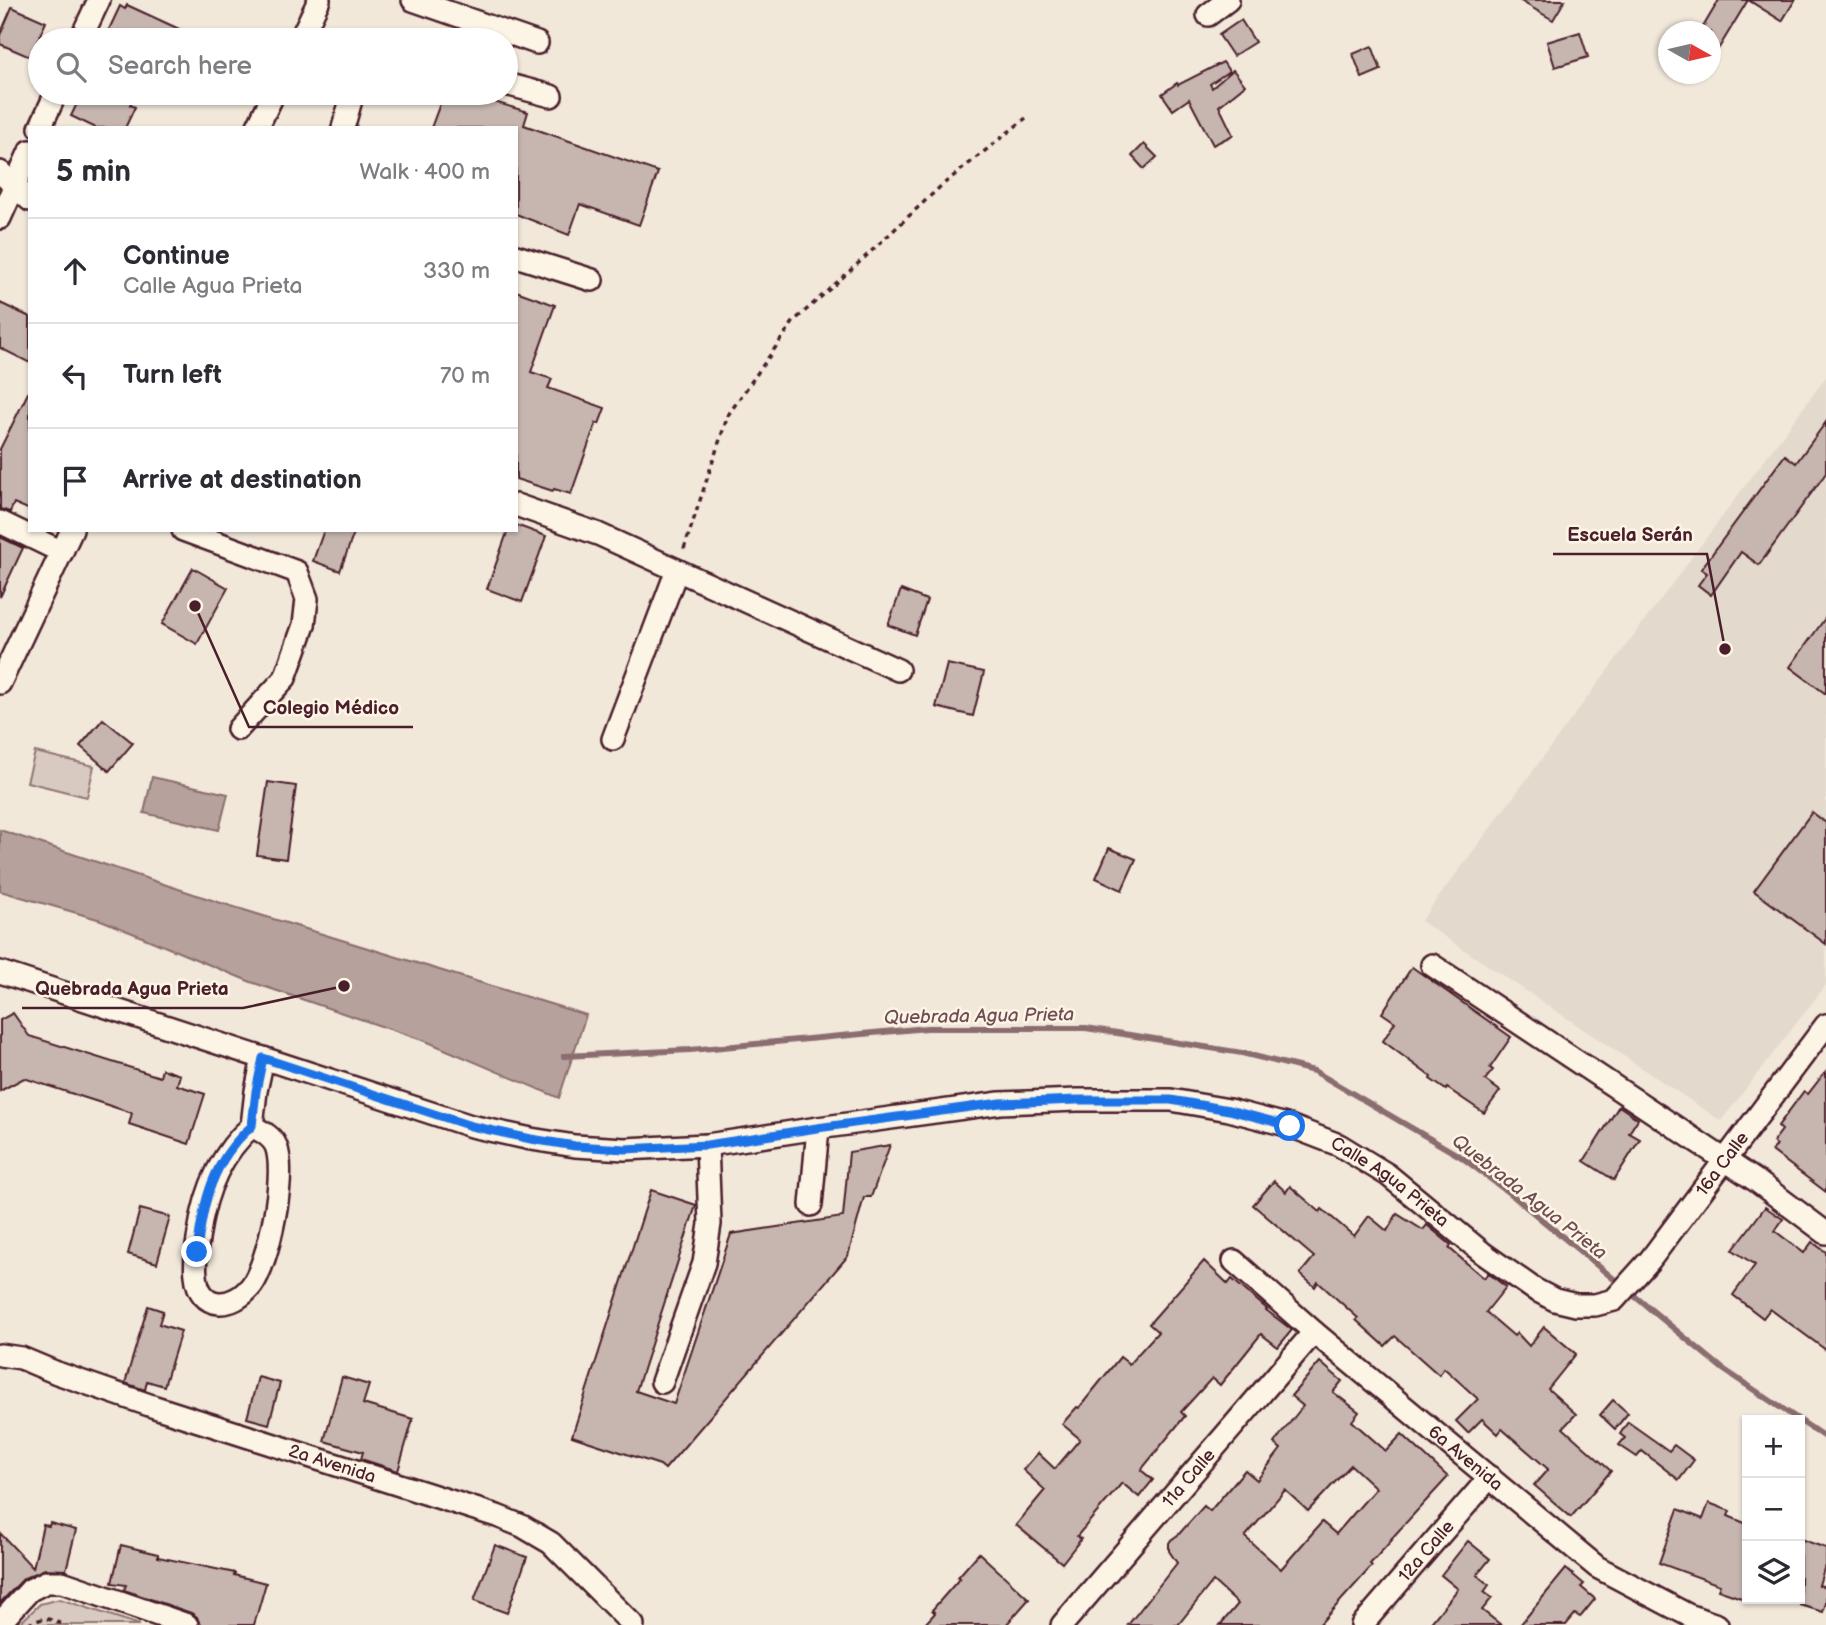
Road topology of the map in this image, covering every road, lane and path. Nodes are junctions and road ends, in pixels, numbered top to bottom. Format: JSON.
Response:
{"nodes":[{"id":1,"x":99,"y":0,"type":"edge"},
{"id":2,"x":319,"y":0,"type":"edge"},
{"id":3,"x":413,"y":0,"type":"edge"},
{"id":4,"x":1228,"y":0,"type":"edge"},
{"id":5,"x":1208,"y":15,"type":"dead end"},
{"id":6,"x":86,"y":28,"type":"edge"},
{"id":7,"x":306,"y":28,"type":"edge"},
{"id":8,"x":494,"y":28,"type":"edge"},
{"id":9,"x":518,"y":36,"type":"edge"},
{"id":10,"x":537,"y":43,"type":"dead end"},
{"id":11,"x":518,"y":87,"type":"edge"},
{"id":12,"x":551,"y":96,"type":"dead end"},
{"id":13,"x":51,"y":105,"type":"edge"},
{"id":14,"x":268,"y":105,"type":"edge"},
{"id":15,"x":350,"y":105,"type":"edge"},
{"id":16,"x":1026,"y":118,"type":"dead end"},
{"id":17,"x":41,"y":126,"type":"edge"},
{"id":18,"x":258,"y":126,"type":"edge"},
{"id":19,"x":345,"y":126,"type":"edge"},
{"id":20,"x":28,"y":156,"type":"edge"},
{"id":21,"x":15,"y":186,"type":"edge"},
{"id":22,"x":0,"y":218,"type":"edge"},
{"id":23,"x":518,"y":258,"type":"edge"},
{"id":24,"x":592,"y":280,"type":"dead end"},
{"id":25,"x":518,"y":506,"type":"edge"},
{"id":26,"x":0,"y":522,"type":"edge"},
{"id":27,"x":71,"y":532,"type":"edge"},
{"id":28,"x":188,"y":532,"type":"edge"},
{"id":29,"x":62,"y":552,"type":"junction"},
{"id":30,"x":677,"y":570,"type":"junction"},
{"id":31,"x":898,"y":670,"type":"dead end"},
{"id":32,"x":0,"y":683,"type":"edge"},
{"id":33,"x":238,"y":729,"type":"dead end"},
{"id":34,"x":613,"y":739,"type":"dead end"},
{"id":35,"x":1432,"y":965,"type":"dead end"},
{"id":36,"x":0,"y":972,"type":"edge"},
{"id":37,"x":1826,"y":1026,"type":"edge"},
{"id":38,"x":263,"y":1058,"type":"junction"},
{"id":39,"x":252,"y":1126,"type":"junction"},
{"id":40,"x":817,"y":1128,"type":"junction"},
{"id":41,"x":707,"y":1145,"type":"junction"},
{"id":42,"x":1725,"y":1160,"type":"junction"},
{"id":43,"x":811,"y":1205,"type":"dead end"},
{"id":44,"x":1826,"y":1233,"type":"edge"},
{"id":45,"x":1234,"y":1261,"type":"dead end"},
{"id":46,"x":1615,"y":1300,"type":"joint"},
{"id":47,"x":1314,"y":1332,"type":"junction"},
{"id":48,"x":0,"y":1355,"type":"edge"},
{"id":49,"x":662,"y":1382,"type":"dead end"},
{"id":50,"x":1490,"y":1477,"type":"junction"},
{"id":51,"x":1684,"y":1620,"type":"edge"},
{"id":52,"x":0,"y":1623,"type":"edge"},
{"id":53,"x":29,"y":1623,"type":"edge"},
{"id":54,"x":66,"y":1625,"type":"edge"},
{"id":55,"x":187,"y":1625,"type":"edge"},
{"id":56,"x":633,"y":1625,"type":"edge"},
{"id":57,"x":1062,"y":1625,"type":"edge"},
{"id":58,"x":1362,"y":1625,"type":"edge"},
{"id":59,"x":1717,"y":1625,"type":"edge"}],
"edges":[{"from":1,"to":6,"type":"street"},
{"from":2,"to":7,"type":"street"},
{"from":3,"to":8,"type":"street"},
{"from":4,"to":5,"type":"street"},
{"from":9,"to":10,"type":"street"},
{"from":11,"to":12,"type":"street"},
{"from":13,"to":17,"type":"street"},
{"from":14,"to":18,"type":"street"},
{"from":15,"to":19,"type":"street"},
{"from":16,"to":30,"type":"path"},
{"from":20,"to":21,"type":"street"},
{"from":21,"to":22,"type":"street"},
{"from":23,"to":24,"type":"street"},
{"from":25,"to":30,"type":"street"},
{"from":26,"to":29,"type":"street"},
{"from":27,"to":29,"type":"street"},
{"from":28,"to":33,"type":"street"},
{"from":29,"to":32,"type":"street"},
{"from":30,"to":31,"type":"street"},
{"from":30,"to":34,"type":"street"},
{"from":35,"to":42,"type":"street"},
{"from":36,"to":38,"type":"street","name":"Calle Agua Prieta"},
{"from":37,"to":42,"type":"street","name":"16a Calle"},
{"from":38,"to":39,"type":"street"},
{"from":38,"to":41,"type":"street","name":"Calle Agua Prieta"},
{"from":39,"to":39,"type":"street"},
{"from":40,"to":41,"type":"street","name":"Calle Agua Prieta"},
{"from":40,"to":43,"type":"street"},
{"from":40,"to":46,"type":"street","name":"Calle Agua Prieta"},
{"from":41,"to":49,"type":"street"},
{"from":42,"to":44,"type":"street"},
{"from":42,"to":46,"type":"street","name":"16a Calle"},
{"from":45,"to":47,"type":"street","name":"6a Avenida"},
{"from":47,"to":50,"type":"street","name":"6a Avenida"},
{"from":47,"to":57,"type":"street","name":"11a Calle"},
{"from":48,"to":56,"type":"street","name":"2a Avenida"},
{"from":50,"to":51,"type":"street","name":"6a Avenida"},
{"from":50,"to":58,"type":"street","name":"12a Calle"},
{"from":51,"to":59,"type":"street","name":"6a Avenida"},
{"from":52,"to":55,"type":"street"},
{"from":53,"to":54,"type":"path"}]}
